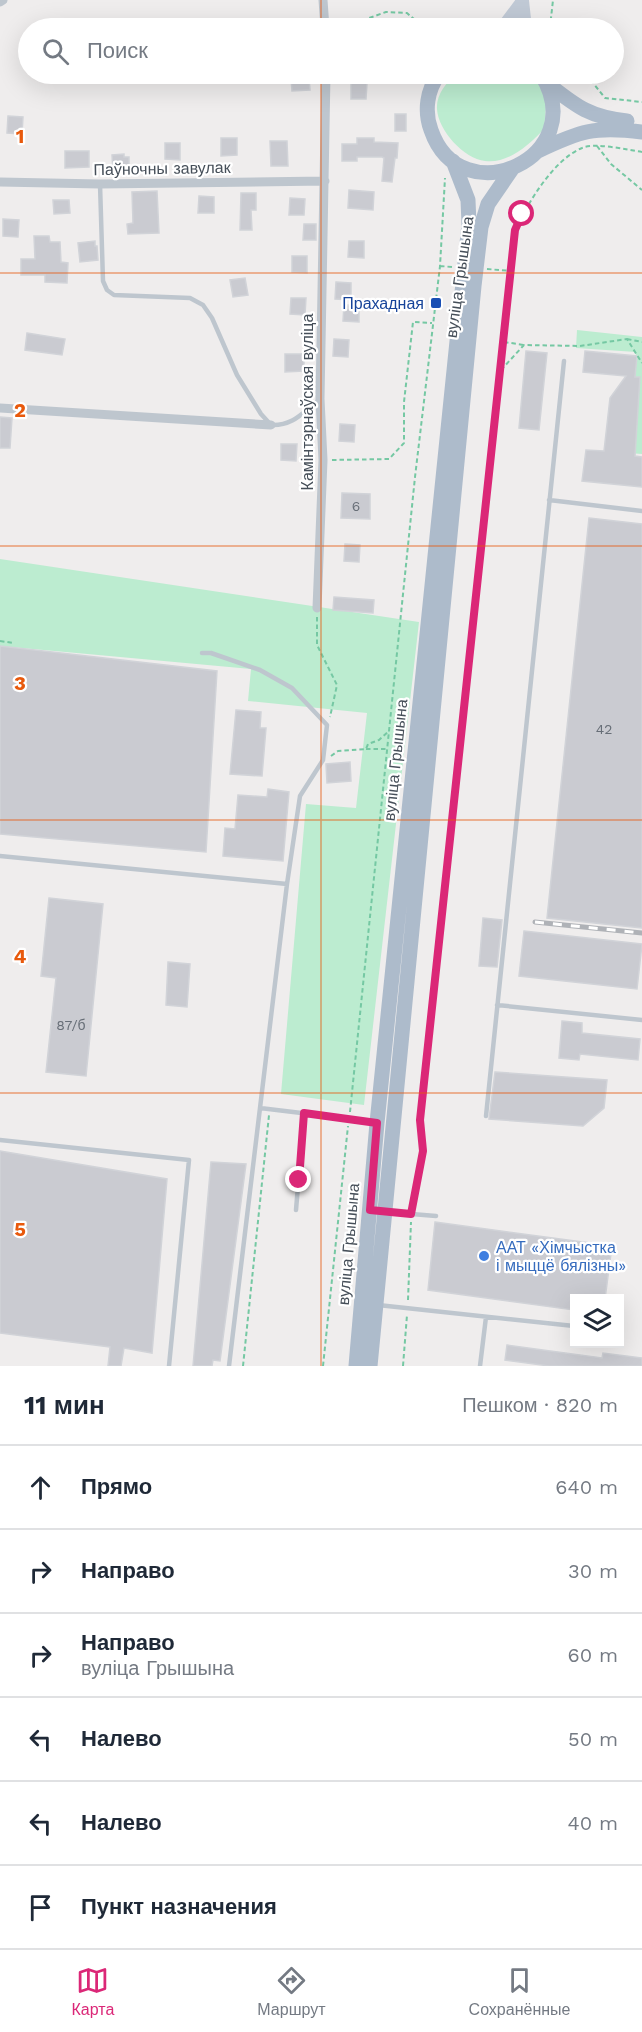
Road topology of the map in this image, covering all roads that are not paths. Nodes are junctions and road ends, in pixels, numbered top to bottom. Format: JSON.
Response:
{"nodes":[{"id":1,"x":323,"y":0,"type":"edge"},
{"id":2,"x":521,"y":2,"type":"edge"},
{"id":3,"x":324,"y":18,"type":"edge"},
{"id":4,"x":510,"y":18,"type":"edge"},
{"id":5,"x":523,"y":18,"type":"edge"},
{"id":6,"x":326,"y":84,"type":"edge"},
{"id":7,"x":434,"y":84,"type":"edge"},
{"id":8,"x":546,"y":84,"type":"edge"},
{"id":9,"x":551,"y":84,"type":"edge"},
{"id":10,"x":642,"y":123,"type":"edge"},
{"id":11,"x":642,"y":132,"type":"edge"},
{"id":12,"x":538,"y":151,"type":"junction"},
{"id":13,"x":449,"y":167,"type":"junction"},
{"id":14,"x":512,"y":169,"type":"junction"},
{"id":15,"x":325,"y":181,"type":"junction"},
{"id":16,"x":0,"y":182,"type":"edge"},
{"id":17,"x":100,"y":184,"type":"junction"},
{"id":18,"x":564,"y":361,"type":"dead end"},
{"id":19,"x":320,"y":399,"type":"junction"},
{"id":20,"x":0,"y":408,"type":"edge"},
{"id":21,"x":271,"y":425,"type":"junction"},
{"id":22,"x":549,"y":500,"type":"junction"},
{"id":23,"x":642,"y":511,"type":"edge"},
{"id":24,"x":318,"y":608,"type":"road end"},
{"id":25,"x":202,"y":652,"type":"dead end"},
{"id":26,"x":0,"y":856,"type":"edge"},
{"id":27,"x":287,"y":884,"type":"junction"},
{"id":28,"x":497,"y":1005,"type":"junction"},
{"id":29,"x":642,"y":1020,"type":"edge"},
{"id":30,"x":260,"y":1108,"type":"junction"},
{"id":31,"x":304,"y":1113,"type":"junction"},
{"id":32,"x":486,"y":1116,"type":"dead end"},
{"id":33,"x":377,"y":1123,"type":"junction"},
{"id":34,"x":393,"y":1125,"type":"junction"},
{"id":35,"x":0,"y":1140,"type":"edge"},
{"id":36,"x":296,"y":1209,"type":"dead end"},
{"id":37,"x":370,"y":1210,"type":"junction"},
{"id":38,"x":386,"y":1212,"type":"junction"},
{"id":39,"x":436,"y":1216,"type":"dead end"},
{"id":40,"x":368,"y":1305,"type":"junction"},
{"id":41,"x":486,"y":1317,"type":"junction"},
{"id":42,"x":570,"y":1326,"type":"edge"},
{"id":43,"x":170,"y":1366,"type":"edge"},
{"id":44,"x":229,"y":1366,"type":"edge"},
{"id":45,"x":356,"y":1366,"type":"edge"},
{"id":46,"x":370,"y":1366,"type":"edge"},
{"id":47,"x":480,"y":1366,"type":"edge"}],
"edges":[{"from":1,"to":3,"type":"street"},
{"from":2,"to":4,"type":"street"},
{"from":2,"to":5,"type":"street"},
{"from":6,"to":15,"type":"street","name":"Камінтэрнаўская вуліца"},
{"from":7,"to":13,"type":"main road"},
{"from":8,"to":12,"type":"main road"},
{"from":9,"to":10,"type":"main road"},
{"from":11,"to":12,"type":"main road"},
{"from":12,"to":14,"type":"main road"},
{"from":13,"to":14,"type":"main road"},
{"from":13,"to":33,"type":"main road","name":"вуліца Грышына"},
{"from":14,"to":34,"type":"main road","name":"вуліца Грышына"},
{"from":15,"to":17,"type":"street","name":"Паўночны завулак"},
{"from":15,"to":19,"type":"street","name":"Камінтэрнаўская вуліца"},
{"from":16,"to":17,"type":"street","name":"Паўночны завулак"},
{"from":17,"to":21,"type":"lane"},
{"from":18,"to":22,"type":"lane"},
{"from":19,"to":21,"type":"lane"},
{"from":19,"to":24,"type":"street","name":"Камінтэрнаўская вуліца"},
{"from":20,"to":21,"type":"street"},
{"from":22,"to":23,"type":"lane"},
{"from":22,"to":28,"type":"lane"},
{"from":25,"to":27,"type":"lane"},
{"from":26,"to":27,"type":"lane"},
{"from":27,"to":30,"type":"lane"},
{"from":28,"to":29,"type":"lane"},
{"from":28,"to":32,"type":"lane"},
{"from":30,"to":31,"type":"lane"},
{"from":30,"to":44,"type":"lane"},
{"from":31,"to":33,"type":"lane"},
{"from":31,"to":36,"type":"lane"},
{"from":33,"to":34,"type":"lane"},
{"from":33,"to":37,"type":"main road","name":"вуліца Грышына"},
{"from":34,"to":38,"type":"main road","name":"вуліца Грышына"},
{"from":35,"to":43,"type":"lane"},
{"from":37,"to":38,"type":"lane"},
{"from":37,"to":40,"type":"main road","name":"вуліца Грышына"},
{"from":38,"to":39,"type":"lane"},
{"from":38,"to":40,"type":"main road","name":"вуліца Грышына"},
{"from":40,"to":41,"type":"lane"},
{"from":40,"to":45,"type":"main road","name":"вуліца Грышына"},
{"from":40,"to":46,"type":"main road","name":"вуліца Грышына"},
{"from":41,"to":42,"type":"lane"},
{"from":41,"to":47,"type":"lane"}]}
